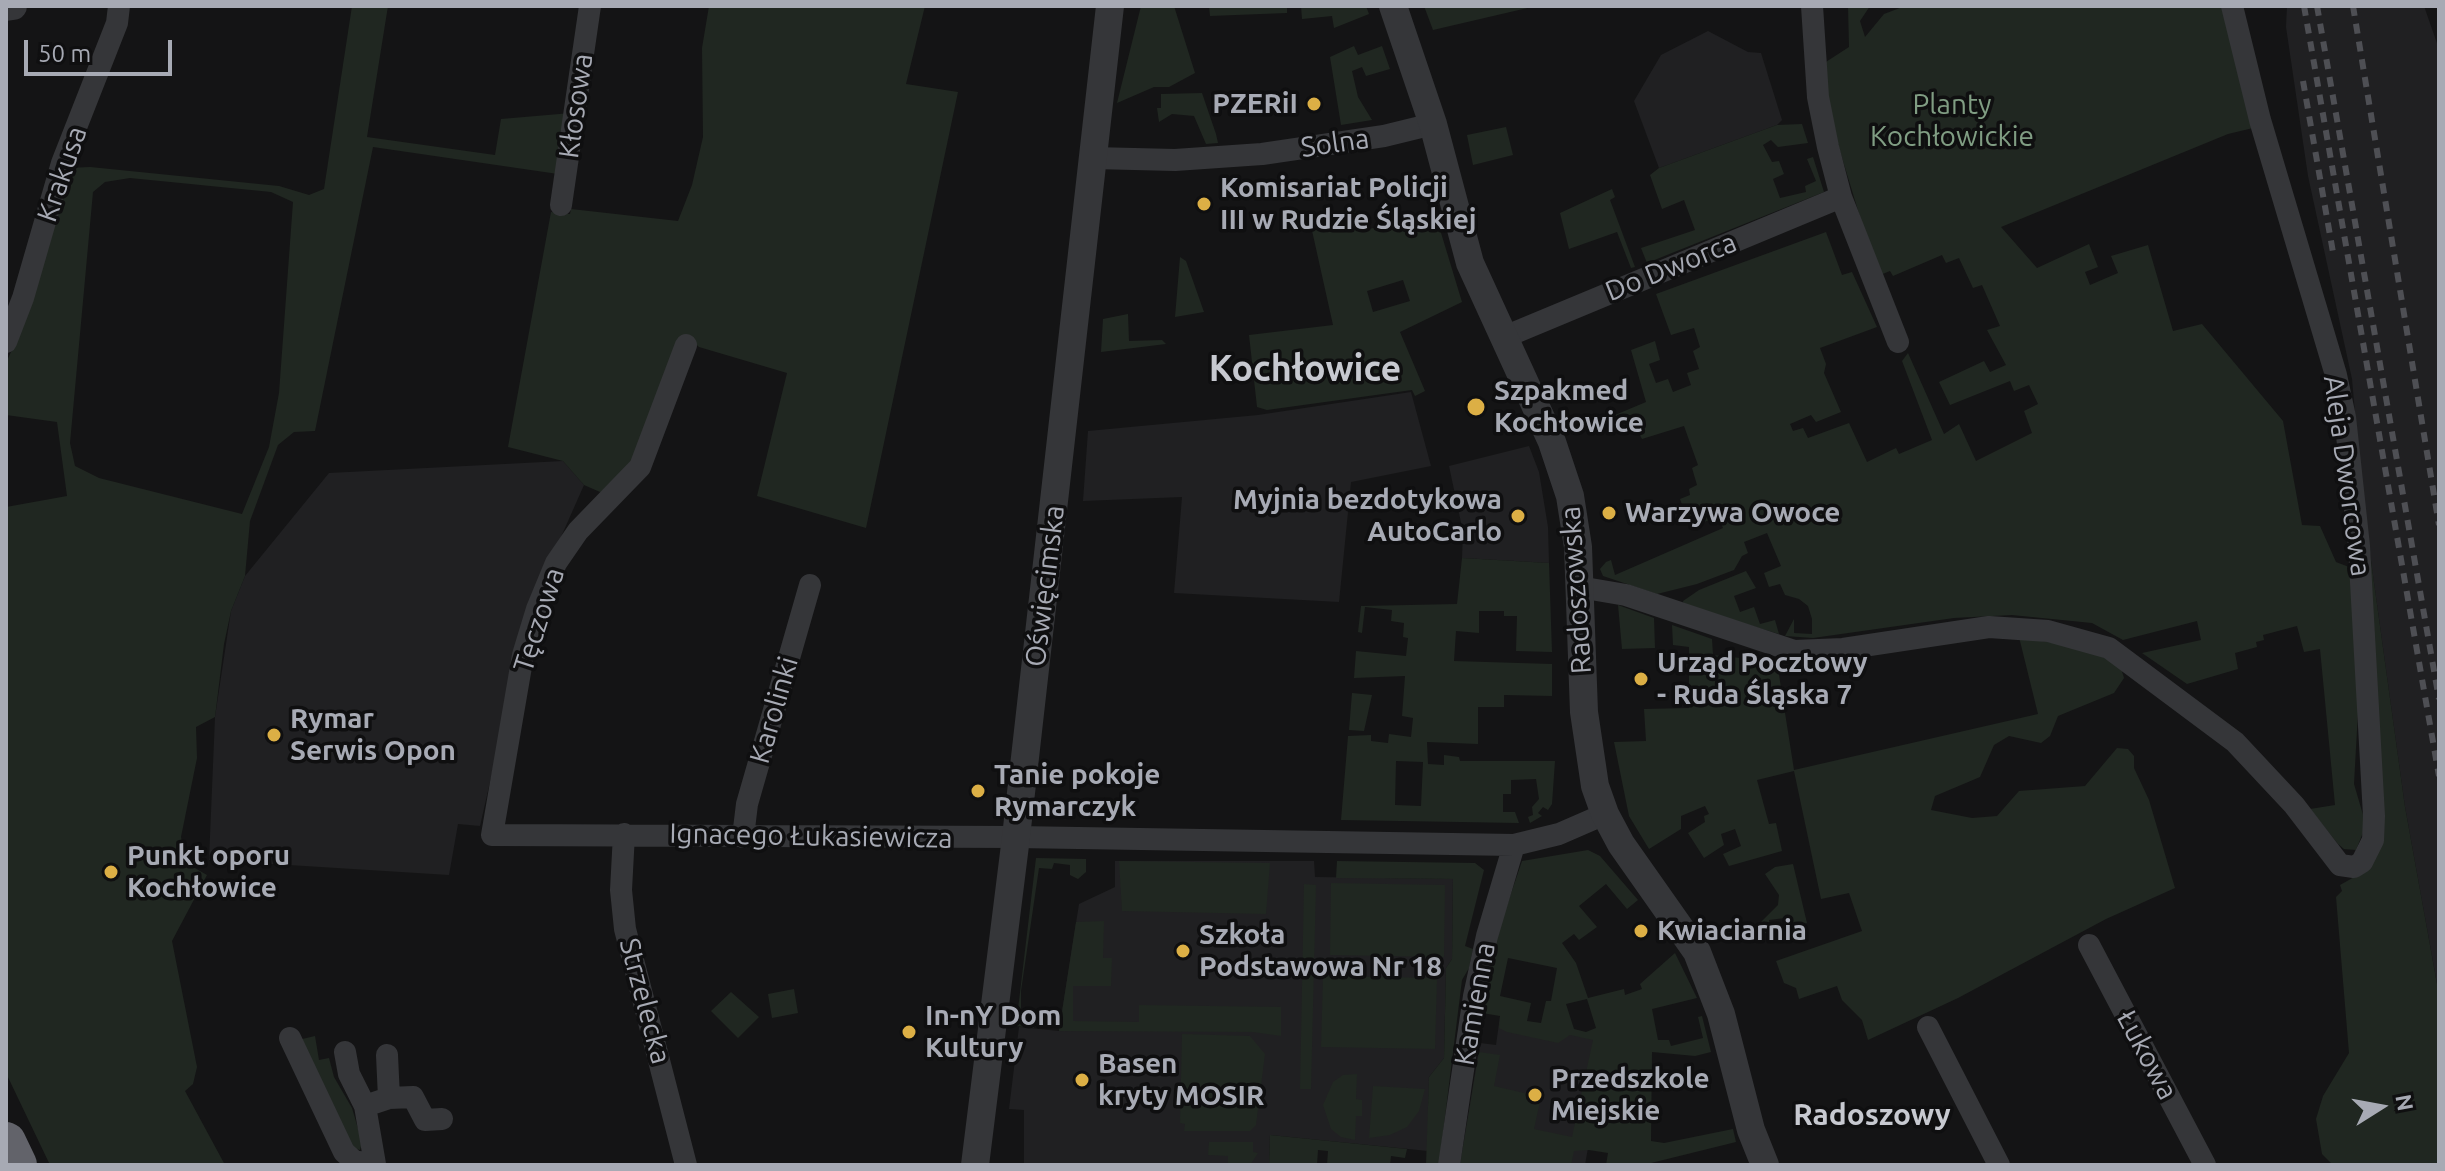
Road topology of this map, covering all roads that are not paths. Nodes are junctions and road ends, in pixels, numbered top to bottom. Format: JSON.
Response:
{"nodes":[{"id":1,"x":13,"y":6,"type":"edge"},
{"id":2,"x":119,"y":6,"type":"edge"},
{"id":3,"x":590,"y":6,"type":"edge"},
{"id":4,"x":1110,"y":6,"type":"edge"},
{"id":5,"x":1393,"y":6,"type":"edge"},
{"id":6,"x":1812,"y":6,"type":"edge"},
{"id":7,"x":2232,"y":6,"type":"edge"},
{"id":8,"x":6,"y":7,"type":"edge"},
{"id":9,"x":1433,"y":124,"type":"junction"},
{"id":10,"x":1093,"y":158,"type":"junction"},
{"id":11,"x":1841,"y":197,"type":"junction"},
{"id":12,"x":561,"y":205,"type":"dead end"},
{"id":13,"x":1502,"y":338,"type":"junction"},
{"id":14,"x":6,"y":342,"type":"edge"},
{"id":15,"x":1898,"y":342,"type":"dead end"},
{"id":16,"x":686,"y":345,"type":"dead end"},
{"id":17,"x":810,"y":585,"type":"dead end"},
{"id":18,"x":1579,"y":587,"type":"junction"},
{"id":19,"x":1605,"y":814,"type":"junction"},
{"id":20,"x":624,"y":834,"type":"junction"},
{"id":21,"x":492,"y":835,"type":"joint"},
{"id":22,"x":743,"y":837,"type":"junction"},
{"id":23,"x":1016,"y":837,"type":"junction"},
{"id":24,"x":1514,"y":845,"type":"junction"},
{"id":25,"x":2089,"y":945,"type":"dead end"},
{"id":26,"x":1928,"y":1027,"type":"dead end"},
{"id":27,"x":290,"y":1038,"type":"dead end"},
{"id":28,"x":345,"y":1052,"type":"dead end"},
{"id":29,"x":387,"y":1055,"type":"dead end"},
{"id":30,"x":389,"y":1098,"type":"junction"},
{"id":31,"x":365,"y":1106,"type":"junction"},
{"id":32,"x":442,"y":1119,"type":"dead end"},
{"id":33,"x":6,"y":1142,"type":"edge"},
{"id":34,"x":375,"y":1164,"type":"edge"},
{"id":35,"x":17,"y":1165,"type":"edge"},
{"id":36,"x":686,"y":1165,"type":"edge"},
{"id":37,"x":975,"y":1165,"type":"edge"},
{"id":38,"x":1449,"y":1165,"type":"edge"},
{"id":39,"x":1765,"y":1165,"type":"edge"},
{"id":40,"x":1999,"y":1165,"type":"edge"},
{"id":41,"x":2205,"y":1165,"type":"edge"}],
"edges":[{"from":1,"to":8,"type":"street"},
{"from":2,"to":14,"type":"street","name":"Krakusa"},
{"from":3,"to":12,"type":"street","name":"Kłosowa"},
{"from":4,"to":10,"type":"street","name":"Oświęcimska"},
{"from":5,"to":9,"type":"street","name":"Radoszowska"},
{"from":6,"to":11,"type":"street"},
{"from":7,"to":18,"type":"street","name":"Aleja Dworcowa"},
{"from":9,"to":10,"type":"street","name":"Solna"},
{"from":9,"to":13,"type":"street","name":"Radoszowska"},
{"from":10,"to":23,"type":"street","name":"Oświęcimska"},
{"from":11,"to":13,"type":"street","name":"Do Dworca"},
{"from":11,"to":15,"type":"street"},
{"from":13,"to":18,"type":"street","name":"Radoszowska"},
{"from":16,"to":21,"type":"street","name":"Tęczowa"},
{"from":17,"to":22,"type":"street","name":"Karolinki"},
{"from":18,"to":19,"type":"street","name":"Radoszowska"},
{"from":19,"to":24,"type":"street","name":"Ignacego Łukasiewicza"},
{"from":19,"to":39,"type":"street","name":"Radoszowska"},
{"from":20,"to":21,"type":"street","name":"Ignacego Łukasiewicza"},
{"from":20,"to":22,"type":"street","name":"Ignacego Łukasiewicza"},
{"from":20,"to":36,"type":"street","name":"Strzelecka"},
{"from":22,"to":23,"type":"street","name":"Ignacego Łukasiewicza"},
{"from":23,"to":24,"type":"street","name":"Ignacego Łukasiewicza"},
{"from":23,"to":37,"type":"street","name":"Oświęcimska"},
{"from":24,"to":38,"type":"street","name":"Kamienna"},
{"from":25,"to":41,"type":"street","name":"Łukowa"},
{"from":26,"to":40,"type":"street"},
{"from":27,"to":34,"type":"street"},
{"from":28,"to":31,"type":"street"},
{"from":29,"to":30,"type":"street"},
{"from":30,"to":31,"type":"street"},
{"from":30,"to":32,"type":"street"},
{"from":31,"to":34,"type":"street"},
{"from":33,"to":35,"type":"highway"}]}
